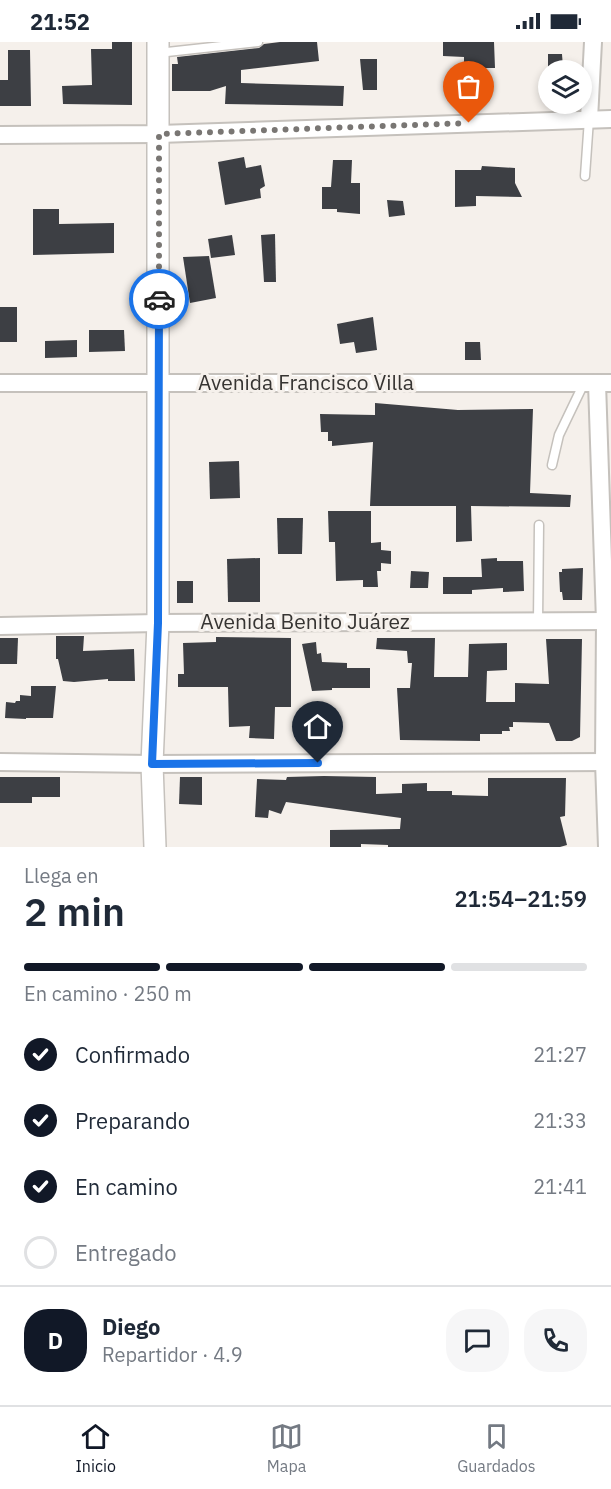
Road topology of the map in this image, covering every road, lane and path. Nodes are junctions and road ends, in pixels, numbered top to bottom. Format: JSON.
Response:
{"nodes":[{"id":1,"x":258,"y":42,"type":"edge"},
{"id":2,"x":593,"y":42,"type":"edge"},
{"id":3,"x":158,"y":48,"type":"edge"},
{"id":4,"x":589,"y":119,"type":"junction"},
{"id":5,"x":611,"y":119,"type":"edge"},
{"id":6,"x":159,"y":134,"type":"junction"},
{"id":7,"x":0,"y":135,"type":"edge"},
{"id":8,"x":585,"y":176,"type":"dead end"},
{"id":9,"x":0,"y":383,"type":"edge"},
{"id":10,"x":159,"y":383,"type":"junction"},
{"id":11,"x":597,"y":383,"type":"edge"},
{"id":12,"x":552,"y":465,"type":"dead end"},
{"id":13,"x":539,"y":525,"type":"dead end"},
{"id":14,"x":538,"y":621,"type":"junction"},
{"id":15,"x":608,"y":621,"type":"edge"},
{"id":16,"x":158,"y":623,"type":"junction"},
{"id":17,"x":0,"y":626,"type":"edge"},
{"id":18,"x":0,"y":762,"type":"edge"},
{"id":19,"x":607,"y":762,"type":"edge"},
{"id":20,"x":152,"y":764,"type":"junction"},
{"id":21,"x":155,"y":847,"type":"edge"},
{"id":22,"x":607,"y":847,"type":"edge"}],
"edges":[{"from":1,"to":3,"type":"lane"},
{"from":2,"to":4,"type":"street"},
{"from":3,"to":6,"type":"street"},
{"from":4,"to":5,"type":"street"},
{"from":4,"to":6,"type":"street"},
{"from":4,"to":8,"type":"lane"},
{"from":6,"to":7,"type":"street"},
{"from":6,"to":10,"type":"street"},
{"from":9,"to":10,"type":"street","name":"Avenida Francisco Villa"},
{"from":10,"to":11,"type":"street","name":"Avenida Francisco Villa"},
{"from":10,"to":16,"type":"street"},
{"from":11,"to":12,"type":"lane"},
{"from":11,"to":15,"type":"street"},
{"from":13,"to":14,"type":"lane"},
{"from":14,"to":15,"type":"street","name":"Avenida Benito Juárez"},
{"from":14,"to":16,"type":"street","name":"Avenida Benito Juárez"},
{"from":15,"to":19,"type":"street"},
{"from":16,"to":17,"type":"street","name":"Avenida Benito Juárez"},
{"from":16,"to":20,"type":"street"},
{"from":18,"to":20,"type":"street"},
{"from":19,"to":20,"type":"street"},
{"from":19,"to":22,"type":"street"},
{"from":20,"to":21,"type":"street"}]}
